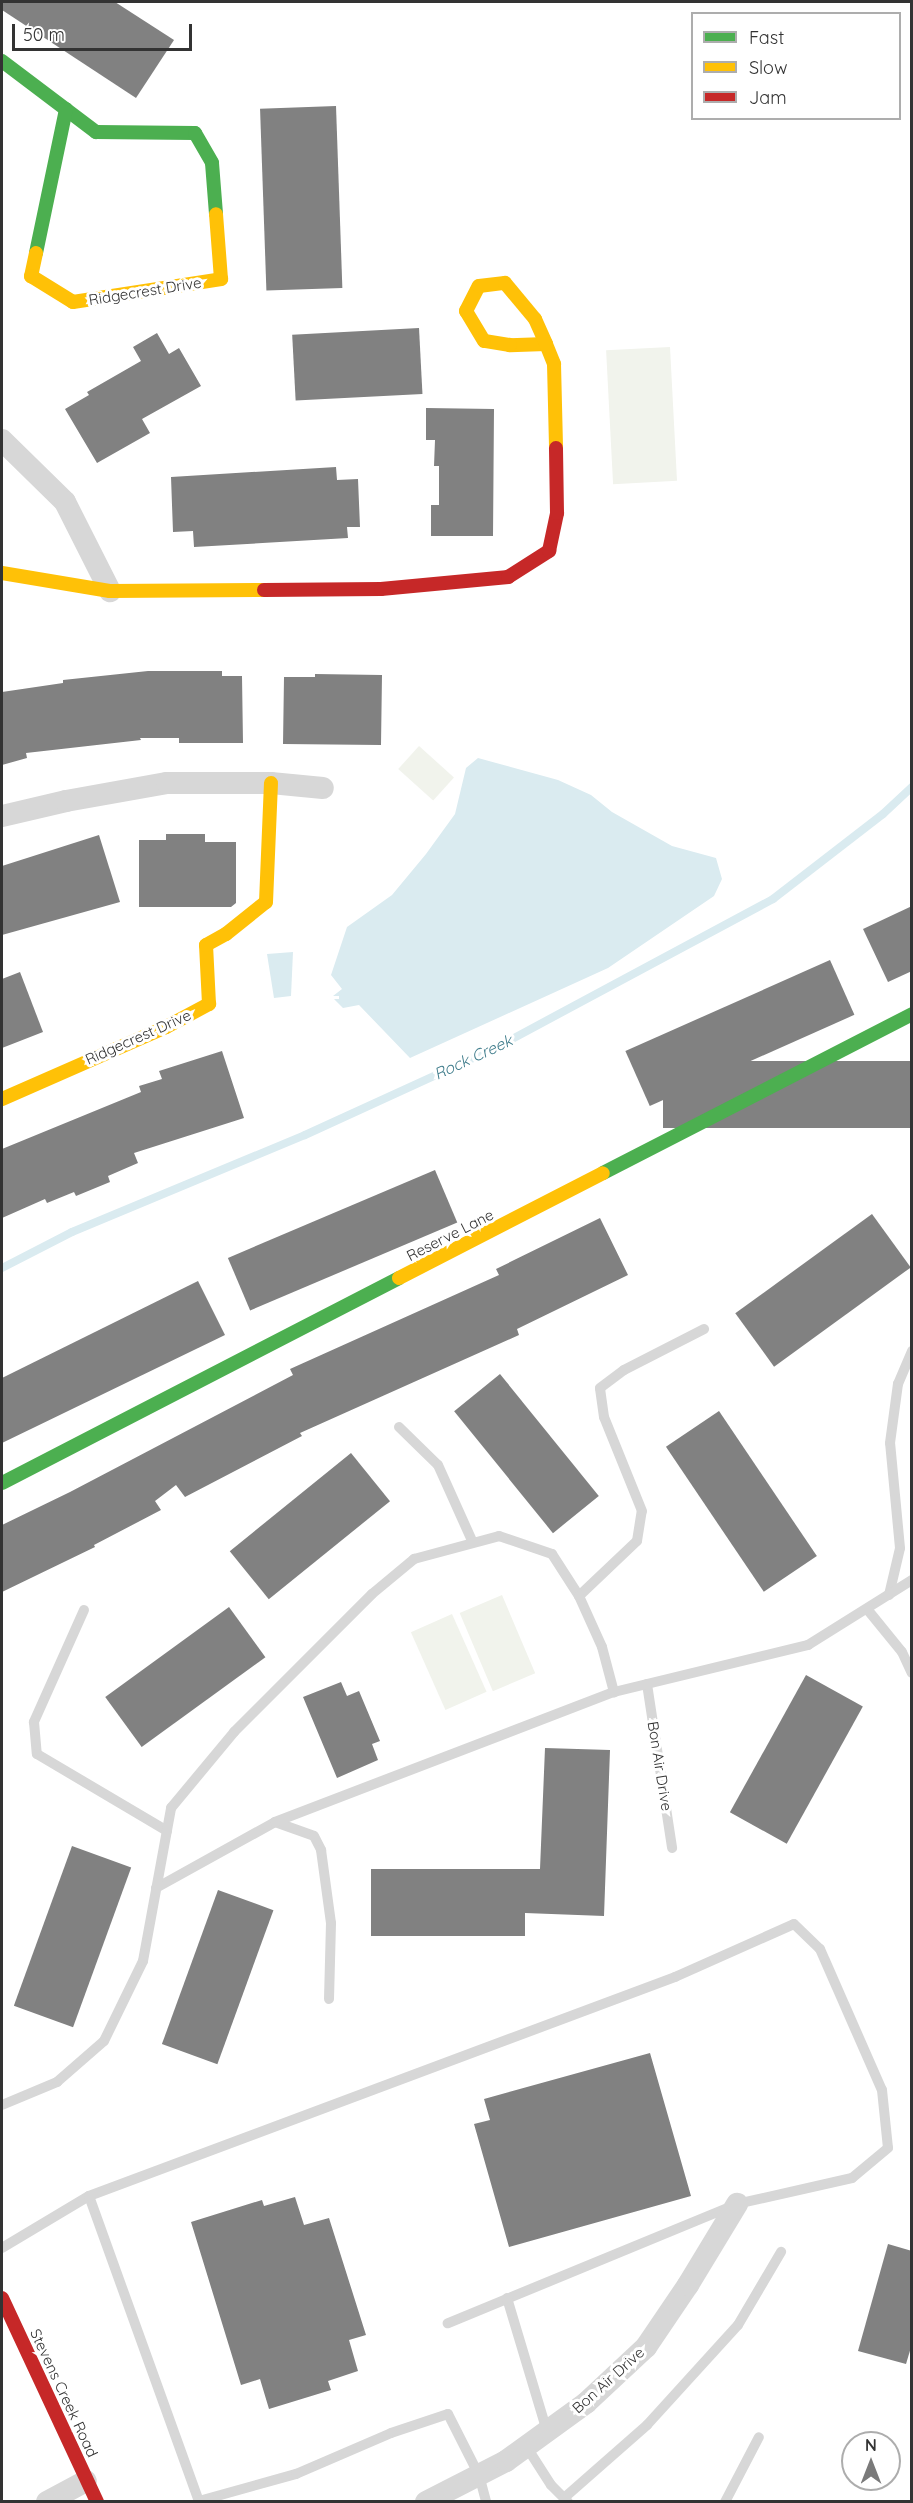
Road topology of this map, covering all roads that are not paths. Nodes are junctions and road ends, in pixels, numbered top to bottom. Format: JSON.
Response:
{"nodes":[{"id":1,"x":2,"y":61,"type":"edge"},
{"id":2,"x":66,"y":109,"type":"junction"},
{"id":3,"x":546,"y":344,"type":"junction"},
{"id":4,"x":2,"y":440,"type":"edge"},
{"id":5,"x":2,"y":573,"type":"edge"},
{"id":6,"x":110,"y":591,"type":"junction"},
{"id":7,"x":271,"y":783,"type":"junction"},
{"id":8,"x":323,"y":788,"type":"dead end"},
{"id":9,"x":2,"y":816,"type":"edge"},
{"id":10,"x":912,"y":1014,"type":"edge"},
{"id":11,"x":2,"y":1099,"type":"edge"},
{"id":12,"x":704,"y":1329,"type":"dead end"},
{"id":13,"x":912,"y":1351,"type":"edge"},
{"id":14,"x":399,"y":1427,"type":"dead end"},
{"id":15,"x":2,"y":1483,"type":"edge"},
{"id":16,"x":473,"y":1543,"type":"junction"},
{"id":17,"x":912,"y":1580,"type":"edge"},
{"id":18,"x":889,"y":1595,"type":"junction"},
{"id":19,"x":579,"y":1596,"type":"junction"},
{"id":20,"x":867,"y":1609,"type":"junction"},
{"id":21,"x":84,"y":1610,"type":"dead end"},
{"id":22,"x":912,"y":1673,"type":"edge"},
{"id":23,"x":647,"y":1684,"type":"junction"},
{"id":24,"x":614,"y":1692,"type":"junction"},
{"id":25,"x":275,"y":1822,"type":"junction"},
{"id":26,"x":167,"y":1831,"type":"junction"},
{"id":27,"x":672,"y":1848,"type":"dead end"},
{"id":28,"x":156,"y":1888,"type":"junction"},
{"id":29,"x":329,"y":1999,"type":"dead end"},
{"id":30,"x":2,"y":2105,"type":"edge"},
{"id":31,"x":89,"y":2196,"type":"junction"},
{"id":32,"x":736,"y":2204,"type":"junction"},
{"id":33,"x":2,"y":2248,"type":"edge"},
{"id":34,"x":781,"y":2252,"type":"dead end"},
{"id":35,"x":2,"y":2298,"type":"edge"},
{"id":36,"x":507,"y":2298,"type":"junction"},
{"id":37,"x":448,"y":2323,"type":"dead end"},
{"id":38,"x":546,"y":2431,"type":"junction"},
{"id":39,"x":759,"y":2437,"type":"dead end"},
{"id":40,"x":526,"y":2446,"type":"junction"},
{"id":41,"x":479,"y":2475,"type":"junction"},
{"id":42,"x":86,"y":2481,"type":"junction"},
{"id":43,"x":566,"y":2500,"type":"edge"},
{"id":44,"x":199,"y":2501,"type":"edge"},
{"id":45,"x":47,"y":2502,"type":"edge"},
{"id":46,"x":97,"y":2502,"type":"edge"},
{"id":47,"x":426,"y":2502,"type":"edge"},
{"id":48,"x":486,"y":2502,"type":"edge"},
{"id":49,"x":725,"y":2502,"type":"edge"}],
"edges":[{"from":1,"to":2,"type":"street","name":"Ridgecrest Drive"},
{"from":2,"to":2,"type":"street","name":"Ridgecrest Drive"},
{"from":3,"to":3,"type":"street"},
{"from":3,"to":6,"type":"street"},
{"from":4,"to":6,"type":"street"},
{"from":5,"to":6,"type":"street"},
{"from":7,"to":8,"type":"street"},
{"from":7,"to":9,"type":"street"},
{"from":7,"to":11,"type":"street","name":"Ridgecrest Drive"},
{"from":10,"to":15,"type":"street","name":"Reserve Lane"},
{"from":12,"to":19,"type":"lane"},
{"from":13,"to":18,"type":"lane"},
{"from":14,"to":16,"type":"lane"},
{"from":16,"to":19,"type":"lane"},
{"from":16,"to":26,"type":"lane"},
{"from":17,"to":18,"type":"lane"},
{"from":18,"to":20,"type":"lane"},
{"from":19,"to":24,"type":"lane"},
{"from":20,"to":22,"type":"lane"},
{"from":20,"to":23,"type":"lane"},
{"from":21,"to":26,"type":"lane"},
{"from":23,"to":24,"type":"lane"},
{"from":23,"to":27,"type":"lane","name":"Bon Air Drive"},
{"from":24,"to":25,"type":"lane"},
{"from":25,"to":28,"type":"lane"},
{"from":25,"to":29,"type":"lane"},
{"from":26,"to":28,"type":"lane"},
{"from":28,"to":30,"type":"lane"},
{"from":31,"to":32,"type":"lane"},
{"from":31,"to":33,"type":"lane"},
{"from":31,"to":44,"type":"lane"},
{"from":32,"to":36,"type":"lane"},
{"from":32,"to":38,"type":"street","name":"Bon Air Drive"},
{"from":34,"to":43,"type":"lane"},
{"from":35,"to":42,"type":"street","name":"Stevens Creek Road"},
{"from":36,"to":37,"type":"lane"},
{"from":36,"to":38,"type":"lane"},
{"from":38,"to":40,"type":"street","name":"Bon Air Drive"},
{"from":39,"to":49,"type":"lane"},
{"from":40,"to":41,"type":"street","name":"Bon Air Drive"},
{"from":40,"to":43,"type":"lane"},
{"from":41,"to":44,"type":"lane"},
{"from":41,"to":47,"type":"street","name":"Bon Air Drive"},
{"from":41,"to":48,"type":"lane"},
{"from":42,"to":45,"type":"street"},
{"from":42,"to":46,"type":"street","name":"Stevens Creek Road"}]}
